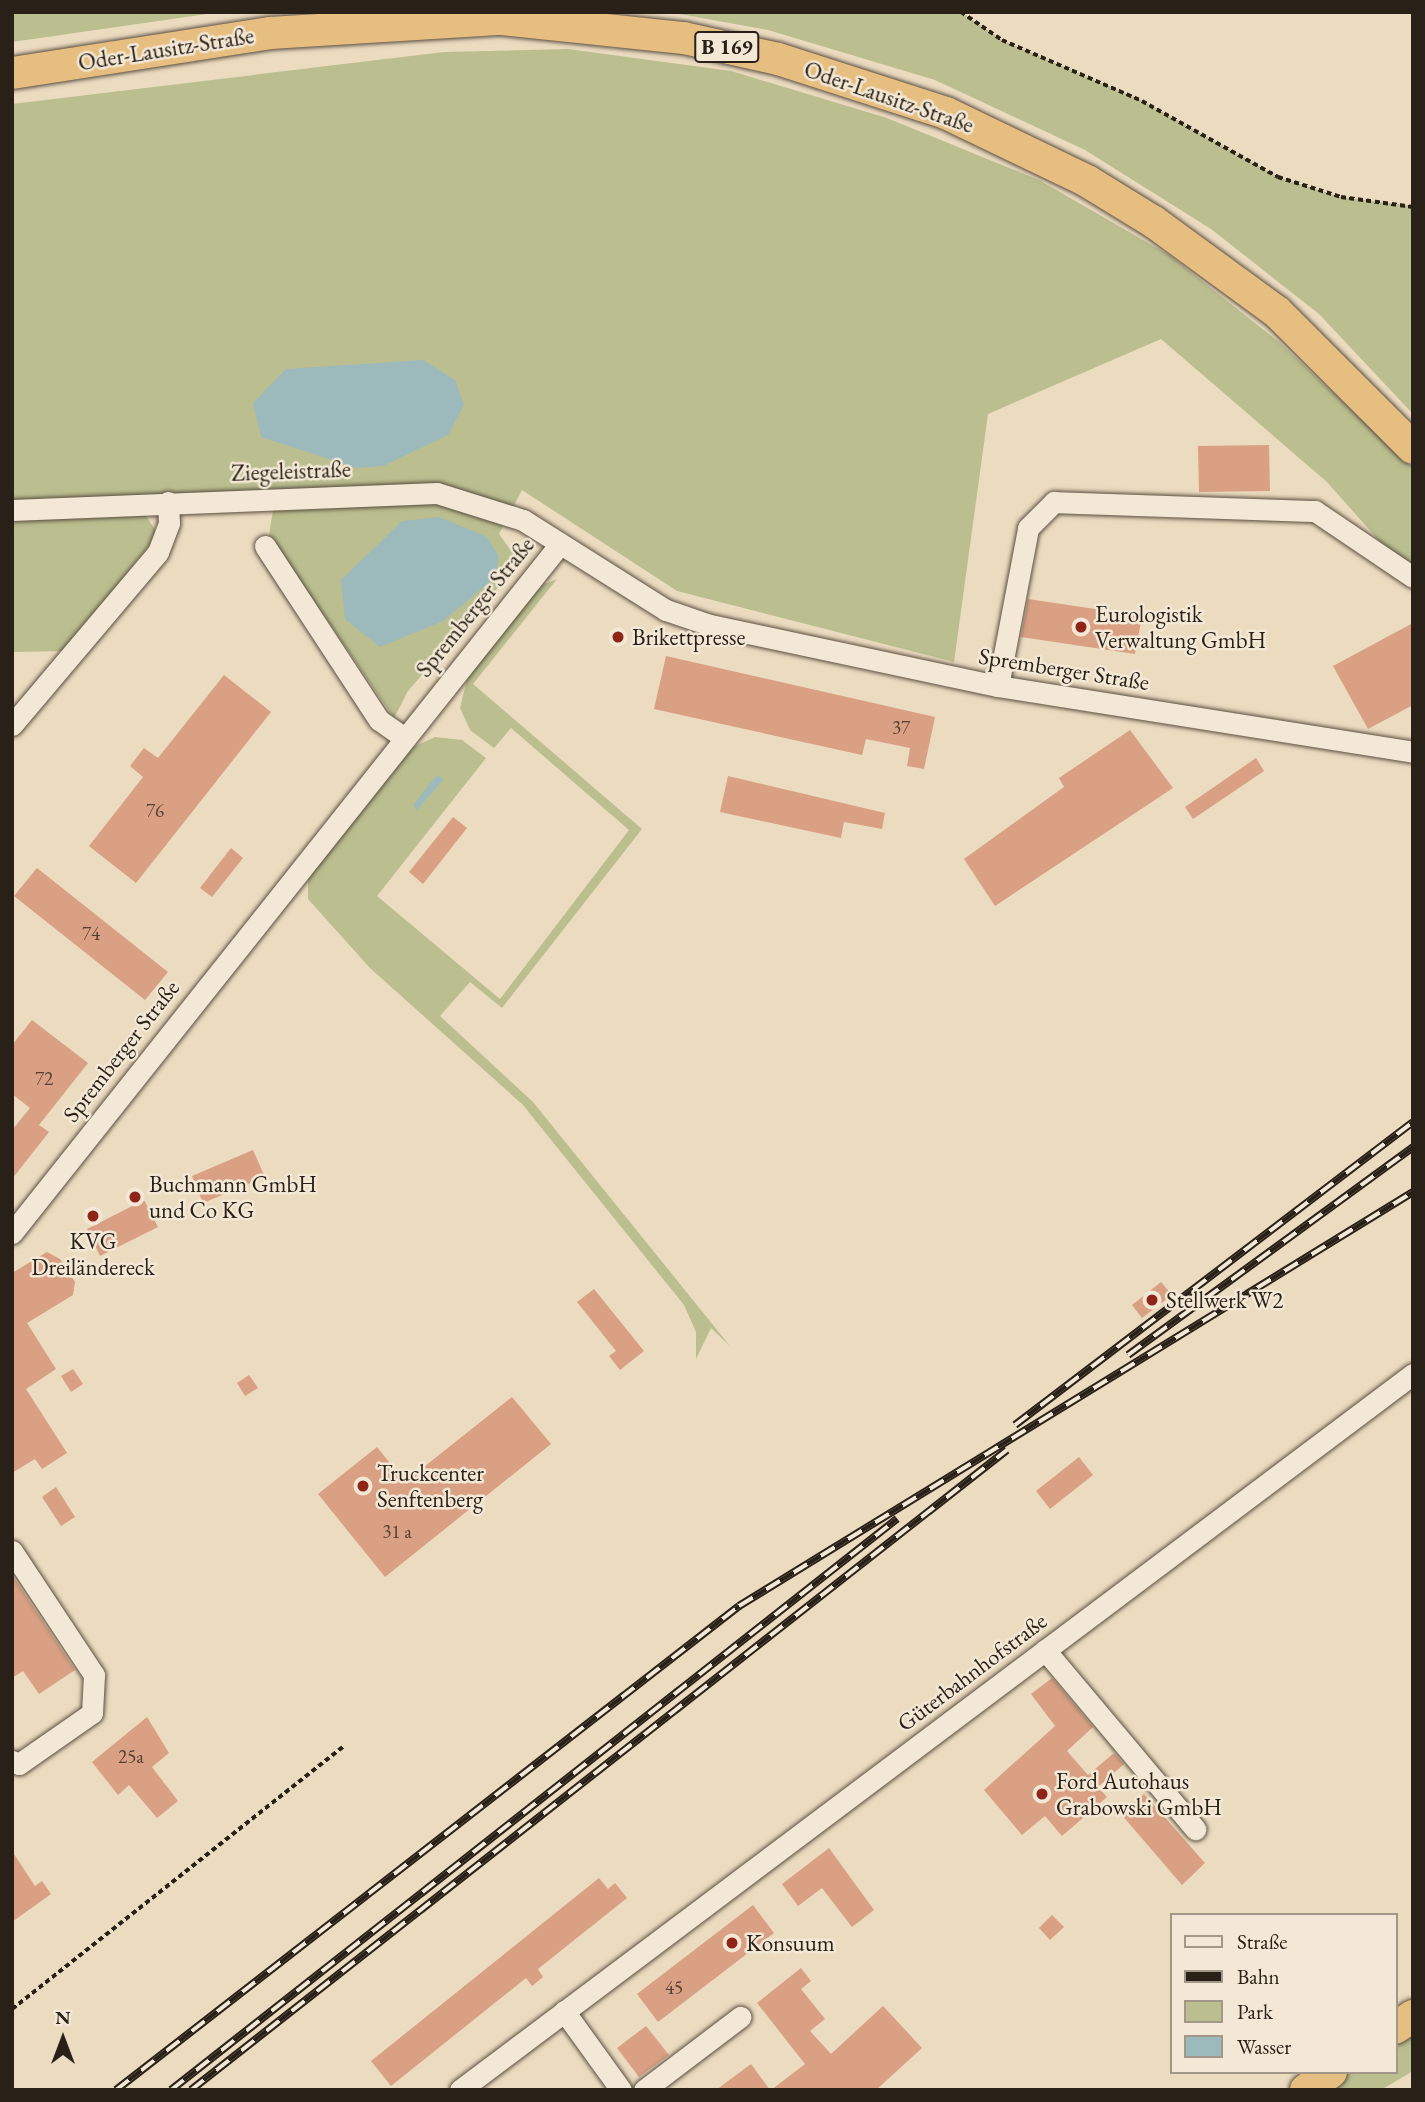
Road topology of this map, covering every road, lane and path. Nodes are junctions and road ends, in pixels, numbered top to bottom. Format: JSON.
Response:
{"nodes":[{"id":1,"x":961,"y":12,"type":"edge"},
{"id":2,"x":12,"y":73,"type":"edge"},
{"id":3,"x":1413,"y":207,"type":"edge"},
{"id":4,"x":1413,"y":448,"type":"edge"},
{"id":5,"x":168,"y":502,"type":"junction"},
{"id":6,"x":12,"y":510,"type":"edge"},
{"id":7,"x":265,"y":545,"type":"dead end"},
{"id":8,"x":559,"y":545,"type":"junction"},
{"id":9,"x":1413,"y":577,"type":"edge"},
{"id":10,"x":998,"y":686,"type":"junction"},
{"id":11,"x":12,"y":725,"type":"edge"},
{"id":12,"x":403,"y":737,"type":"junction"},
{"id":13,"x":1413,"y":752,"type":"edge"},
{"id":14,"x":14,"y":1228,"type":"edge"},
{"id":15,"x":1413,"y":1374,"type":"edge"},
{"id":16,"x":12,"y":1551,"type":"edge"},
{"id":17,"x":1045,"y":1650,"type":"junction"},
{"id":18,"x":343,"y":1747,"type":"dead end"},
{"id":19,"x":12,"y":1761,"type":"edge"},
{"id":20,"x":1195,"y":1829,"type":"dead end"},
{"id":21,"x":12,"y":2009,"type":"edge"},
{"id":22,"x":564,"y":2011,"type":"junction"},
{"id":23,"x":1413,"y":2016,"type":"edge"},
{"id":24,"x":740,"y":2017,"type":"dead end"},
{"id":25,"x":1397,"y":2027,"type":"edge"},
{"id":26,"x":1328,"y":2074,"type":"edge"},
{"id":27,"x":460,"y":2090,"type":"edge"},
{"id":28,"x":621,"y":2090,"type":"edge"},
{"id":29,"x":644,"y":2090,"type":"edge"},
{"id":30,"x":1306,"y":2090,"type":"edge"}],
"edges":[{"from":1,"to":3,"type":"path"},
{"from":2,"to":4,"type":"highway","name":"Oder-Lausitz-Straße","number":"B 169"},
{"from":5,"to":6,"type":"street","name":"Ziegeleistraße"},
{"from":5,"to":8,"type":"street","name":"Ziegeleistraße"},
{"from":5,"to":11,"type":"street"},
{"from":7,"to":12,"type":"street"},
{"from":8,"to":10,"type":"street","name":"Spremberger Straße"},
{"from":8,"to":12,"type":"street","name":"Spremberger Straße"},
{"from":9,"to":10,"type":"street"},
{"from":10,"to":13,"type":"street","name":"Spremberger Straße"},
{"from":12,"to":14,"type":"street","name":"Spremberger Straße"},
{"from":15,"to":17,"type":"street","name":"Güterbahnhofstraße"},
{"from":16,"to":19,"type":"street"},
{"from":17,"to":20,"type":"street"},
{"from":17,"to":22,"type":"street","name":"Güterbahnhofstraße"},
{"from":18,"to":21,"type":"path"},
{"from":22,"to":27,"type":"street","name":"Güterbahnhofstraße"},
{"from":22,"to":28,"type":"street"},
{"from":23,"to":25,"type":"highway"},
{"from":24,"to":29,"type":"street"},
{"from":26,"to":30,"type":"highway"}]}
